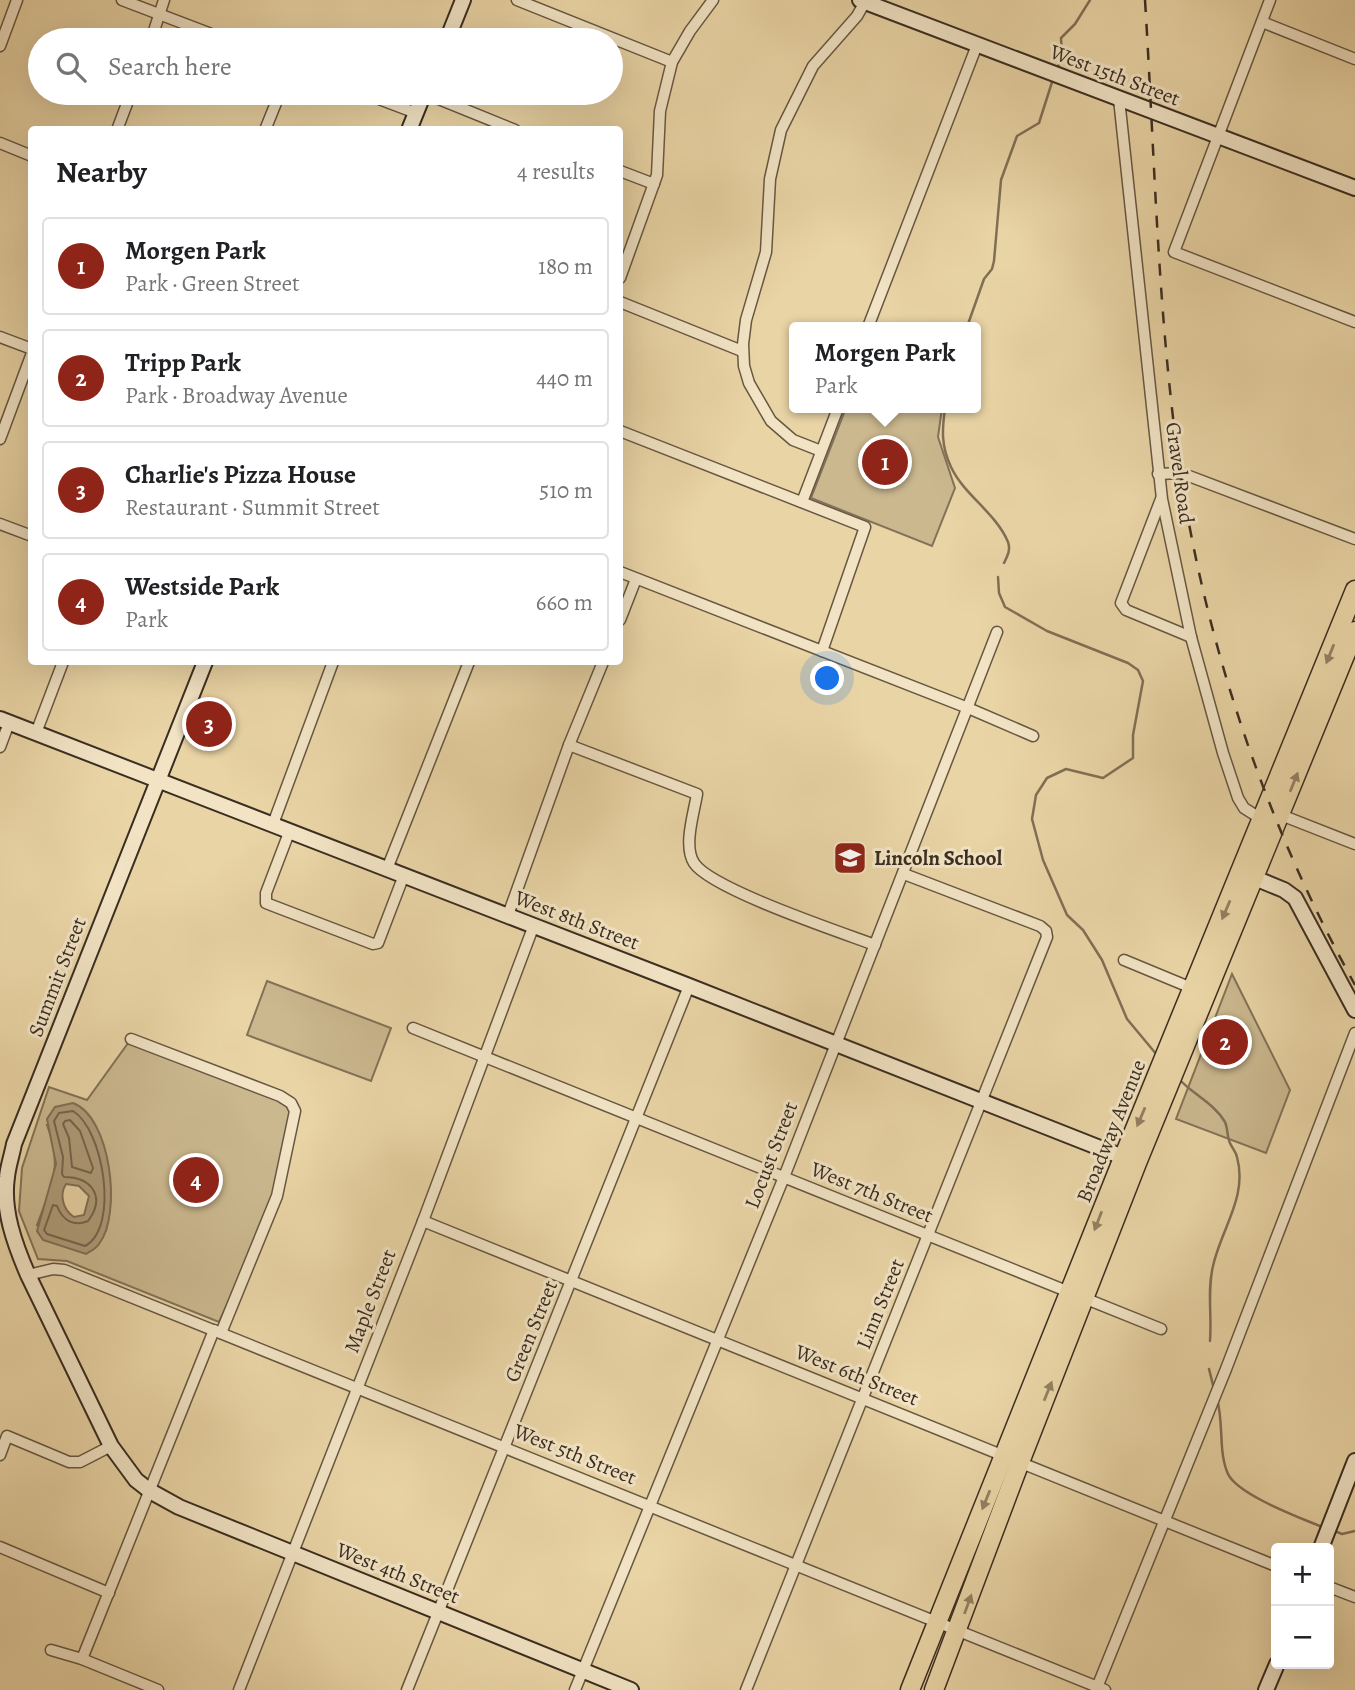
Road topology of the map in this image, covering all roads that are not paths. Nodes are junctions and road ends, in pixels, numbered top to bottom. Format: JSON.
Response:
{"nodes":[{"id":1,"x":17,"y":0,"type":"edge"},
{"id":2,"x":122,"y":0,"type":"edge"},
{"id":3,"x":164,"y":0,"type":"edge"},
{"id":4,"x":463,"y":0,"type":"edge"},
{"id":5,"x":517,"y":0,"type":"edge"},
{"id":6,"x":713,"y":0,"type":"edge"},
{"id":7,"x":1270,"y":0,"type":"edge"},
{"id":8,"x":863,"y":1,"type":"edge"},
{"id":9,"x":161,"y":15,"type":"junction"},
{"id":10,"x":1262,"y":22,"type":"junction"},
{"id":11,"x":156,"y":28,"type":"edge"},
{"id":12,"x":195,"y":28,"type":"edge"},
{"id":13,"x":452,"y":28,"type":"edge"},
{"id":14,"x":587,"y":28,"type":"edge"},
{"id":15,"x":623,"y":42,"type":"edge"},
{"id":16,"x":977,"y":45,"type":"junction"},
{"id":17,"x":0,"y":46,"type":"edge"},
{"id":18,"x":1355,"y":59,"type":"edge"},
{"id":19,"x":672,"y":62,"type":"junction"},
{"id":20,"x":1119,"y":99,"type":"junction"},
{"id":21,"x":126,"y":105,"type":"edge"},
{"id":22,"x":275,"y":105,"type":"edge"},
{"id":23,"x":395,"y":105,"type":"edge"},
{"id":24,"x":419,"y":105,"type":"edge"},
{"id":25,"x":454,"y":105,"type":"edge"},
{"id":26,"x":416,"y":113,"type":"junction"},
{"id":27,"x":119,"y":126,"type":"edge"},
{"id":28,"x":267,"y":126,"type":"edge"},
{"id":29,"x":411,"y":126,"type":"edge"},
{"id":30,"x":505,"y":126,"type":"edge"},
{"id":31,"x":1219,"y":137,"type":"junction"},
{"id":32,"x":0,"y":144,"type":"edge"},
{"id":33,"x":28,"y":154,"type":"edge"},
{"id":34,"x":623,"y":172,"type":"edge"},
{"id":35,"x":653,"y":184,"type":"junction"},
{"id":36,"x":1355,"y":188,"type":"edge"},
{"id":37,"x":623,"y":269,"type":"edge"},
{"id":38,"x":623,"y":303,"type":"edge"},
{"id":39,"x":870,"y":322,"type":"edge"},
{"id":40,"x":1355,"y":322,"type":"edge"},
{"id":41,"x":0,"y":337,"type":"edge"},
{"id":42,"x":28,"y":349,"type":"edge"},
{"id":43,"x":742,"y":351,"type":"junction"},
{"id":44,"x":28,"y":362,"type":"edge"},
{"id":45,"x":836,"y":413,"type":"edge"},
{"id":46,"x":623,"y":432,"type":"edge"},
{"id":47,"x":0,"y":439,"type":"edge"},
{"id":48,"x":821,"y":452,"type":"junction"},
{"id":49,"x":1158,"y":474,"type":"junction"},
{"id":50,"x":1162,"y":499,"type":"junction"},
{"id":51,"x":802,"y":502,"type":"junction"},
{"id":52,"x":0,"y":524,"type":"edge"},
{"id":53,"x":28,"y":534,"type":"edge"},
{"id":54,"x":1355,"y":539,"type":"edge"},
{"id":55,"x":623,"y":573,"type":"edge"},
{"id":56,"x":636,"y":579,"type":"junction"},
{"id":57,"x":1355,"y":590,"type":"edge"},
{"id":58,"x":623,"y":612,"type":"edge"},
{"id":59,"x":1355,"y":631,"type":"edge"},
{"id":60,"x":997,"y":632,"type":"dead end"},
{"id":61,"x":1191,"y":637,"type":"junction"},
{"id":62,"x":822,"y":651,"type":"junction"},
{"id":63,"x":62,"y":665,"type":"edge"},
{"id":64,"x":204,"y":665,"type":"edge"},
{"id":65,"x":332,"y":665,"type":"edge"},
{"id":66,"x":468,"y":665,"type":"edge"},
{"id":67,"x":602,"y":665,"type":"edge"},
{"id":68,"x":968,"y":708,"type":"junction"},
{"id":69,"x":4,"y":721,"type":"edge"},
{"id":70,"x":36,"y":733,"type":"junction"},
{"id":71,"x":1034,"y":736,"type":"dead end"},
{"id":72,"x":569,"y":745,"type":"junction"},
{"id":73,"x":0,"y":747,"type":"edge"},
{"id":74,"x":158,"y":779,"type":"junction"},
{"id":75,"x":1273,"y":820,"type":"junction"},
{"id":76,"x":273,"y":824,"type":"junction"},
{"id":77,"x":290,"y":830,"type":"junction"},
{"id":78,"x":1355,"y":844,"type":"edge"},
{"id":79,"x":387,"y":869,"type":"junction"},
{"id":80,"x":904,"y":874,"type":"junction"},
{"id":81,"x":404,"y":875,"type":"junction"},
{"id":82,"x":1248,"y":875,"type":"junction"},
{"id":83,"x":508,"y":915,"type":"junction"},
{"id":84,"x":534,"y":925,"type":"junction"},
{"id":85,"x":876,"y":945,"type":"junction"},
{"id":86,"x":1124,"y":960,"type":"dead end"},
{"id":87,"x":689,"y":986,"type":"junction"},
{"id":88,"x":1200,"y":992,"type":"junction"},
{"id":89,"x":1355,"y":1010,"type":"edge"},
{"id":90,"x":414,"y":1028,"type":"dead end"},
{"id":91,"x":1355,"y":1033,"type":"edge"},
{"id":92,"x":131,"y":1039,"type":"dead end"},
{"id":93,"x":835,"y":1044,"type":"junction"},
{"id":94,"x":485,"y":1055,"type":"junction"},
{"id":95,"x":981,"y":1102,"type":"junction"},
{"id":96,"x":638,"y":1118,"type":"junction"},
{"id":97,"x":1130,"y":1160,"type":"junction"},
{"id":98,"x":784,"y":1177,"type":"junction"},
{"id":99,"x":423,"y":1220,"type":"junction"},
{"id":100,"x":928,"y":1235,"type":"junction"},
{"id":101,"x":28,"y":1275,"type":"junction"},
{"id":102,"x":572,"y":1281,"type":"junction"},
{"id":103,"x":1078,"y":1295,"type":"junction"},
{"id":104,"x":1161,"y":1329,"type":"dead end"},
{"id":105,"x":218,"y":1331,"type":"junction"},
{"id":106,"x":718,"y":1340,"type":"junction"},
{"id":107,"x":357,"y":1388,"type":"junction"},
{"id":108,"x":863,"y":1398,"type":"junction"},
{"id":109,"x":111,"y":1446,"type":"junction"},
{"id":110,"x":505,"y":1447,"type":"junction"},
{"id":111,"x":0,"y":1455,"type":"edge"},
{"id":112,"x":1012,"y":1459,"type":"junction"},
{"id":113,"x":1355,"y":1461,"type":"edge"},
{"id":114,"x":150,"y":1492,"type":"junction"},
{"id":115,"x":651,"y":1506,"type":"junction"},
{"id":116,"x":1165,"y":1521,"type":"junction"},
{"id":117,"x":1323,"y":1543,"type":"edge"},
{"id":118,"x":0,"y":1546,"type":"edge"},
{"id":119,"x":292,"y":1553,"type":"junction"},
{"id":120,"x":1271,"y":1564,"type":"edge"},
{"id":121,"x":796,"y":1565,"type":"junction"},
{"id":122,"x":1334,"y":1589,"type":"edge"},
{"id":123,"x":108,"y":1593,"type":"junction"},
{"id":124,"x":1355,"y":1597,"type":"edge"},
{"id":125,"x":439,"y":1613,"type":"junction"},
{"id":126,"x":937,"y":1623,"type":"junction"},
{"id":127,"x":958,"y":1631,"type":"junction"},
{"id":128,"x":51,"y":1650,"type":"dead end"},
{"id":129,"x":82,"y":1659,"type":"junction"},
{"id":130,"x":1275,"y":1669,"type":"edge"},
{"id":131,"x":583,"y":1671,"type":"junction"},
{"id":132,"x":1100,"y":1689,"type":"edge"},
{"id":133,"x":158,"y":1690,"type":"edge"},
{"id":134,"x":239,"y":1690,"type":"edge"},
{"id":135,"x":407,"y":1690,"type":"edge"},
{"id":136,"x":575,"y":1690,"type":"edge"},
{"id":137,"x":631,"y":1690,"type":"edge"},
{"id":138,"x":746,"y":1690,"type":"edge"},
{"id":139,"x":909,"y":1690,"type":"edge"},
{"id":140,"x":934,"y":1690,"type":"edge"},
{"id":141,"x":1266,"y":1690,"type":"edge"}],
"edges":[{"from":1,"to":17,"type":"street"},
{"from":2,"to":9,"type":"street"},
{"from":3,"to":9,"type":"street"},
{"from":4,"to":13,"type":"street"},
{"from":5,"to":14,"type":"street"},
{"from":6,"to":19,"type":"street"},
{"from":7,"to":10,"type":"street"},
{"from":8,"to":16,"type":"street","name":"West 15th Street"},
{"from":8,"to":43,"type":"street"},
{"from":9,"to":11,"type":"street"},
{"from":9,"to":12,"type":"street"},
{"from":10,"to":18,"type":"street"},
{"from":10,"to":31,"type":"street"},
{"from":15,"to":19,"type":"street"},
{"from":16,"to":20,"type":"street","name":"West 15th Street"},
{"from":16,"to":39,"type":"street"},
{"from":19,"to":35,"type":"street"},
{"from":20,"to":31,"type":"street","name":"West 15th Street"},
{"from":20,"to":49,"type":"street","name":"Gravel Road"},
{"from":21,"to":27,"type":"street"},
{"from":22,"to":28,"type":"street"},
{"from":23,"to":26,"type":"street"},
{"from":24,"to":26,"type":"street"},
{"from":25,"to":30,"type":"street"},
{"from":26,"to":29,"type":"street"},
{"from":31,"to":36,"type":"street","name":"West 15th Street"},
{"from":31,"to":40,"type":"street"},
{"from":32,"to":33,"type":"street"},
{"from":34,"to":35,"type":"street"},
{"from":35,"to":37,"type":"street"},
{"from":38,"to":43,"type":"street"},
{"from":41,"to":42,"type":"street"},
{"from":43,"to":48,"type":"street"},
{"from":44,"to":47,"type":"street"},
{"from":45,"to":48,"type":"street"},
{"from":46,"to":51,"type":"street"},
{"from":48,"to":51,"type":"street"},
{"from":49,"to":50,"type":"street","name":"Gravel Road"},
{"from":49,"to":54,"type":"street"},
{"from":50,"to":61,"type":"street","name":"Gravel Road"},
{"from":50,"to":61,"type":"street"},
{"from":51,"to":62,"type":"street"},
{"from":52,"to":53,"type":"street"},
{"from":55,"to":56,"type":"street"},
{"from":56,"to":58,"type":"street"},
{"from":56,"to":62,"type":"street"},
{"from":57,"to":75,"type":"highway","name":"Broadway Avenue","one_way":true},
{"from":75,"to":59,"type":"highway","name":"Broadway Avenue","one_way":true},
{"from":60,"to":68,"type":"street","name":"Locust Street"},
{"from":61,"to":75,"type":"street","name":"Gravel Road"},
{"from":62,"to":68,"type":"street"},
{"from":63,"to":70,"type":"street"},
{"from":64,"to":74,"type":"street","name":"Summit Street"},
{"from":65,"to":76,"type":"street"},
{"from":66,"to":79,"type":"street"},
{"from":67,"to":72,"type":"street"},
{"from":68,"to":71,"type":"street"},
{"from":68,"to":80,"type":"street","name":"Locust Street"},
{"from":69,"to":70,"type":"street","name":"West 8th Street"},
{"from":69,"to":73,"type":"street"},
{"from":70,"to":74,"type":"street","name":"West 8th Street"},
{"from":72,"to":83,"type":"street"},
{"from":72,"to":85,"type":"street"},
{"from":74,"to":76,"type":"street","name":"West 8th Street"},
{"from":74,"to":101,"type":"street","name":"Summit Street"},
{"from":75,"to":78,"type":"street"},
{"from":75,"to":82,"type":"highway","name":"Broadway Avenue"},
{"from":76,"to":77,"type":"street","name":"West 8th Street"},
{"from":77,"to":79,"type":"street","name":"West 8th Street"},
{"from":77,"to":81,"type":"street"},
{"from":79,"to":81,"type":"street","name":"West 8th Street"},
{"from":80,"to":85,"type":"street","name":"Locust Street"},
{"from":80,"to":95,"type":"street","name":"Linn Street"},
{"from":81,"to":83,"type":"street","name":"West 8th Street"},
{"from":82,"to":88,"type":"highway","name":"Broadway Avenue"},
{"from":82,"to":89,"type":"street"},
{"from":83,"to":84,"type":"street","name":"West 8th Street"},
{"from":84,"to":87,"type":"street","name":"West 8th Street"},
{"from":84,"to":94,"type":"street","name":"Maple Street"},
{"from":85,"to":93,"type":"street","name":"Locust Street"},
{"from":86,"to":88,"type":"street"},
{"from":87,"to":93,"type":"street","name":"West 8th Street"},
{"from":87,"to":96,"type":"street","name":"Green Street"},
{"from":88,"to":97,"type":"highway","name":"Broadway Avenue"},
{"from":90,"to":94,"type":"street","name":"West 7th Street"},
{"from":91,"to":116,"type":"street"},
{"from":92,"to":105,"type":"street"},
{"from":93,"to":95,"type":"street","name":"West 8th Street"},
{"from":93,"to":98,"type":"street","name":"Locust Street"},
{"from":94,"to":96,"type":"street","name":"West 7th Street"},
{"from":94,"to":99,"type":"street","name":"Maple Street"},
{"from":95,"to":97,"type":"street","name":"West 8th Street"},
{"from":95,"to":100,"type":"street","name":"Linn Street"},
{"from":96,"to":98,"type":"street","name":"West 7th Street"},
{"from":96,"to":102,"type":"street","name":"Green Street"},
{"from":97,"to":103,"type":"highway","name":"Broadway Avenue"},
{"from":98,"to":100,"type":"street","name":"West 7th Street"},
{"from":98,"to":106,"type":"street","name":"Locust Street"},
{"from":99,"to":102,"type":"street","name":"West 6th Street"},
{"from":99,"to":107,"type":"street","name":"Maple Street"},
{"from":100,"to":103,"type":"street","name":"West 7th Street"},
{"from":100,"to":108,"type":"street","name":"Linn Street"},
{"from":101,"to":105,"type":"street","name":"West 5th Street"},
{"from":101,"to":109,"type":"street","name":"Summit Street"},
{"from":102,"to":106,"type":"street","name":"West 6th Street"},
{"from":102,"to":110,"type":"street","name":"Green Street"},
{"from":103,"to":104,"type":"street","name":"West 7th Street"},
{"from":103,"to":112,"type":"highway","name":"Broadway Avenue"},
{"from":105,"to":107,"type":"street","name":"West 5th Street"},
{"from":105,"to":114,"type":"street"},
{"from":106,"to":108,"type":"street","name":"West 6th Street"},
{"from":106,"to":115,"type":"street","name":"Locust Street"},
{"from":107,"to":110,"type":"street","name":"West 5th Street"},
{"from":107,"to":119,"type":"street","name":"Maple Street"},
{"from":108,"to":112,"type":"street","name":"West 6th Street"},
{"from":108,"to":121,"type":"street","name":"Linn Street"},
{"from":109,"to":111,"type":"street"},
{"from":109,"to":114,"type":"street","name":"Summit Street"},
{"from":110,"to":115,"type":"street","name":"West 5th Street"},
{"from":110,"to":125,"type":"street","name":"Green Street"},
{"from":112,"to":116,"type":"street","name":"West 6th Street"},
{"from":112,"to":126,"type":"highway","name":"Broadway Avenue","one_way":true},
{"from":127,"to":112,"type":"highway","name":"Broadway Avenue","one_way":true},
{"from":113,"to":117,"type":"street"},
{"from":114,"to":119,"type":"street","name":"West 4th Street"},
{"from":114,"to":123,"type":"street"},
{"from":115,"to":121,"type":"street","name":"West 5th Street"},
{"from":115,"to":131,"type":"street","name":"Locust Street"},
{"from":116,"to":120,"type":"street","name":"West 6th Street"},
{"from":116,"to":132,"type":"street"},
{"from":118,"to":123,"type":"street"},
{"from":119,"to":125,"type":"street","name":"West 4th Street"},
{"from":119,"to":134,"type":"street","name":"Maple Street"},
{"from":121,"to":126,"type":"street","name":"West 5th Street"},
{"from":121,"to":138,"type":"street","name":"Linn Street"},
{"from":122,"to":124,"type":"street"},
{"from":123,"to":129,"type":"street"},
{"from":125,"to":131,"type":"street","name":"West 4th Street"},
{"from":125,"to":135,"type":"street","name":"Green Street"},
{"from":126,"to":127,"type":"street","name":"West 5th Street"},
{"from":126,"to":139,"type":"highway","name":"Broadway Avenue"},
{"from":127,"to":132,"type":"street","name":"West 5th Street"},
{"from":127,"to":140,"type":"highway","name":"Broadway Avenue"},
{"from":128,"to":129,"type":"street"},
{"from":129,"to":133,"type":"street"},
{"from":130,"to":141,"type":"street"},
{"from":131,"to":136,"type":"street","name":"Locust Street"},
{"from":131,"to":137,"type":"street","name":"West 4th Street"}]}
